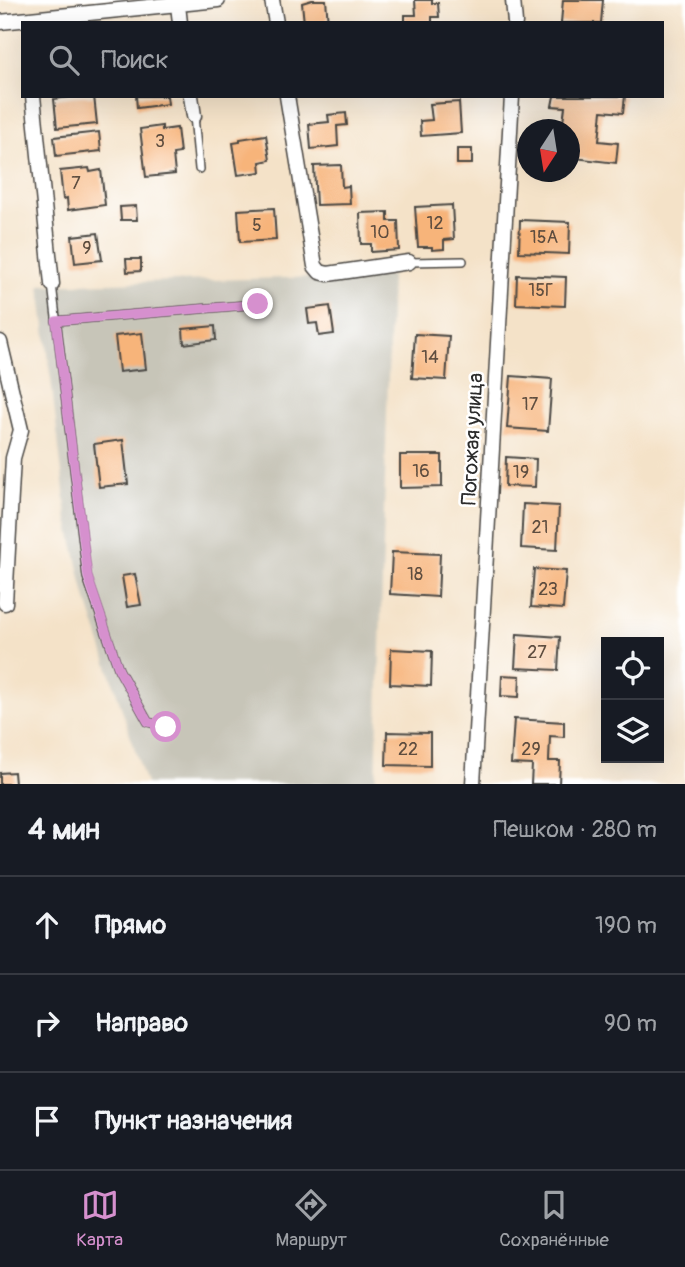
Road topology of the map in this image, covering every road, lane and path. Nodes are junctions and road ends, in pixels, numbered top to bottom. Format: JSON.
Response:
{"nodes":[{"id":1,"x":218,"y":0,"type":"edge"},
{"id":2,"x":272,"y":0,"type":"edge"},
{"id":3,"x":513,"y":0,"type":"edge"},
{"id":4,"x":177,"y":5,"type":"junction"},
{"id":5,"x":34,"y":21,"type":"edge"},
{"id":6,"x":180,"y":21,"type":"edge"},
{"id":7,"x":275,"y":21,"type":"edge"},
{"id":8,"x":515,"y":21,"type":"edge"},
{"id":9,"x":0,"y":22,"type":"edge"},
{"id":10,"x":21,"y":22,"type":"edge"},
{"id":11,"x":33,"y":98,"type":"edge"},
{"id":12,"x":191,"y":98,"type":"edge"},
{"id":13,"x":287,"y":98,"type":"edge"},
{"id":14,"x":512,"y":98,"type":"edge"},
{"id":15,"x":194,"y":116,"type":"joint"},
{"id":16,"x":199,"y":169,"type":"dead end"},
{"id":17,"x":463,"y":261,"type":"dead end"},
{"id":18,"x":409,"y":262,"type":"joint"},
{"id":19,"x":52,"y":284,"type":"joint"},
{"id":20,"x":258,"y":304,"type":"dead end"},
{"id":21,"x":56,"y":321,"type":"junction"},
{"id":22,"x":0,"y":342,"type":"edge"},
{"id":23,"x":5,"y":603,"type":"dead end"},
{"id":24,"x":166,"y":727,"type":"dead end"},
{"id":25,"x":473,"y":784,"type":"edge"}],
"edges":[{"from":1,"to":4,"type":"street"},
{"from":2,"to":7,"type":"street"},
{"from":3,"to":8,"type":"street"},
{"from":4,"to":5,"type":"street"},
{"from":4,"to":6,"type":"street"},
{"from":9,"to":10,"type":"street"},
{"from":11,"to":19,"type":"street"},
{"from":12,"to":15,"type":"street"},
{"from":13,"to":18,"type":"street"},
{"from":14,"to":25,"type":"street","name":"Погожая улица"},
{"from":15,"to":16,"type":"lane"},
{"from":17,"to":18,"type":"lane"},
{"from":19,"to":21,"type":"lane"},
{"from":20,"to":21,"type":"lane"},
{"from":21,"to":24,"type":"lane"},
{"from":22,"to":23,"type":"street"}]}
